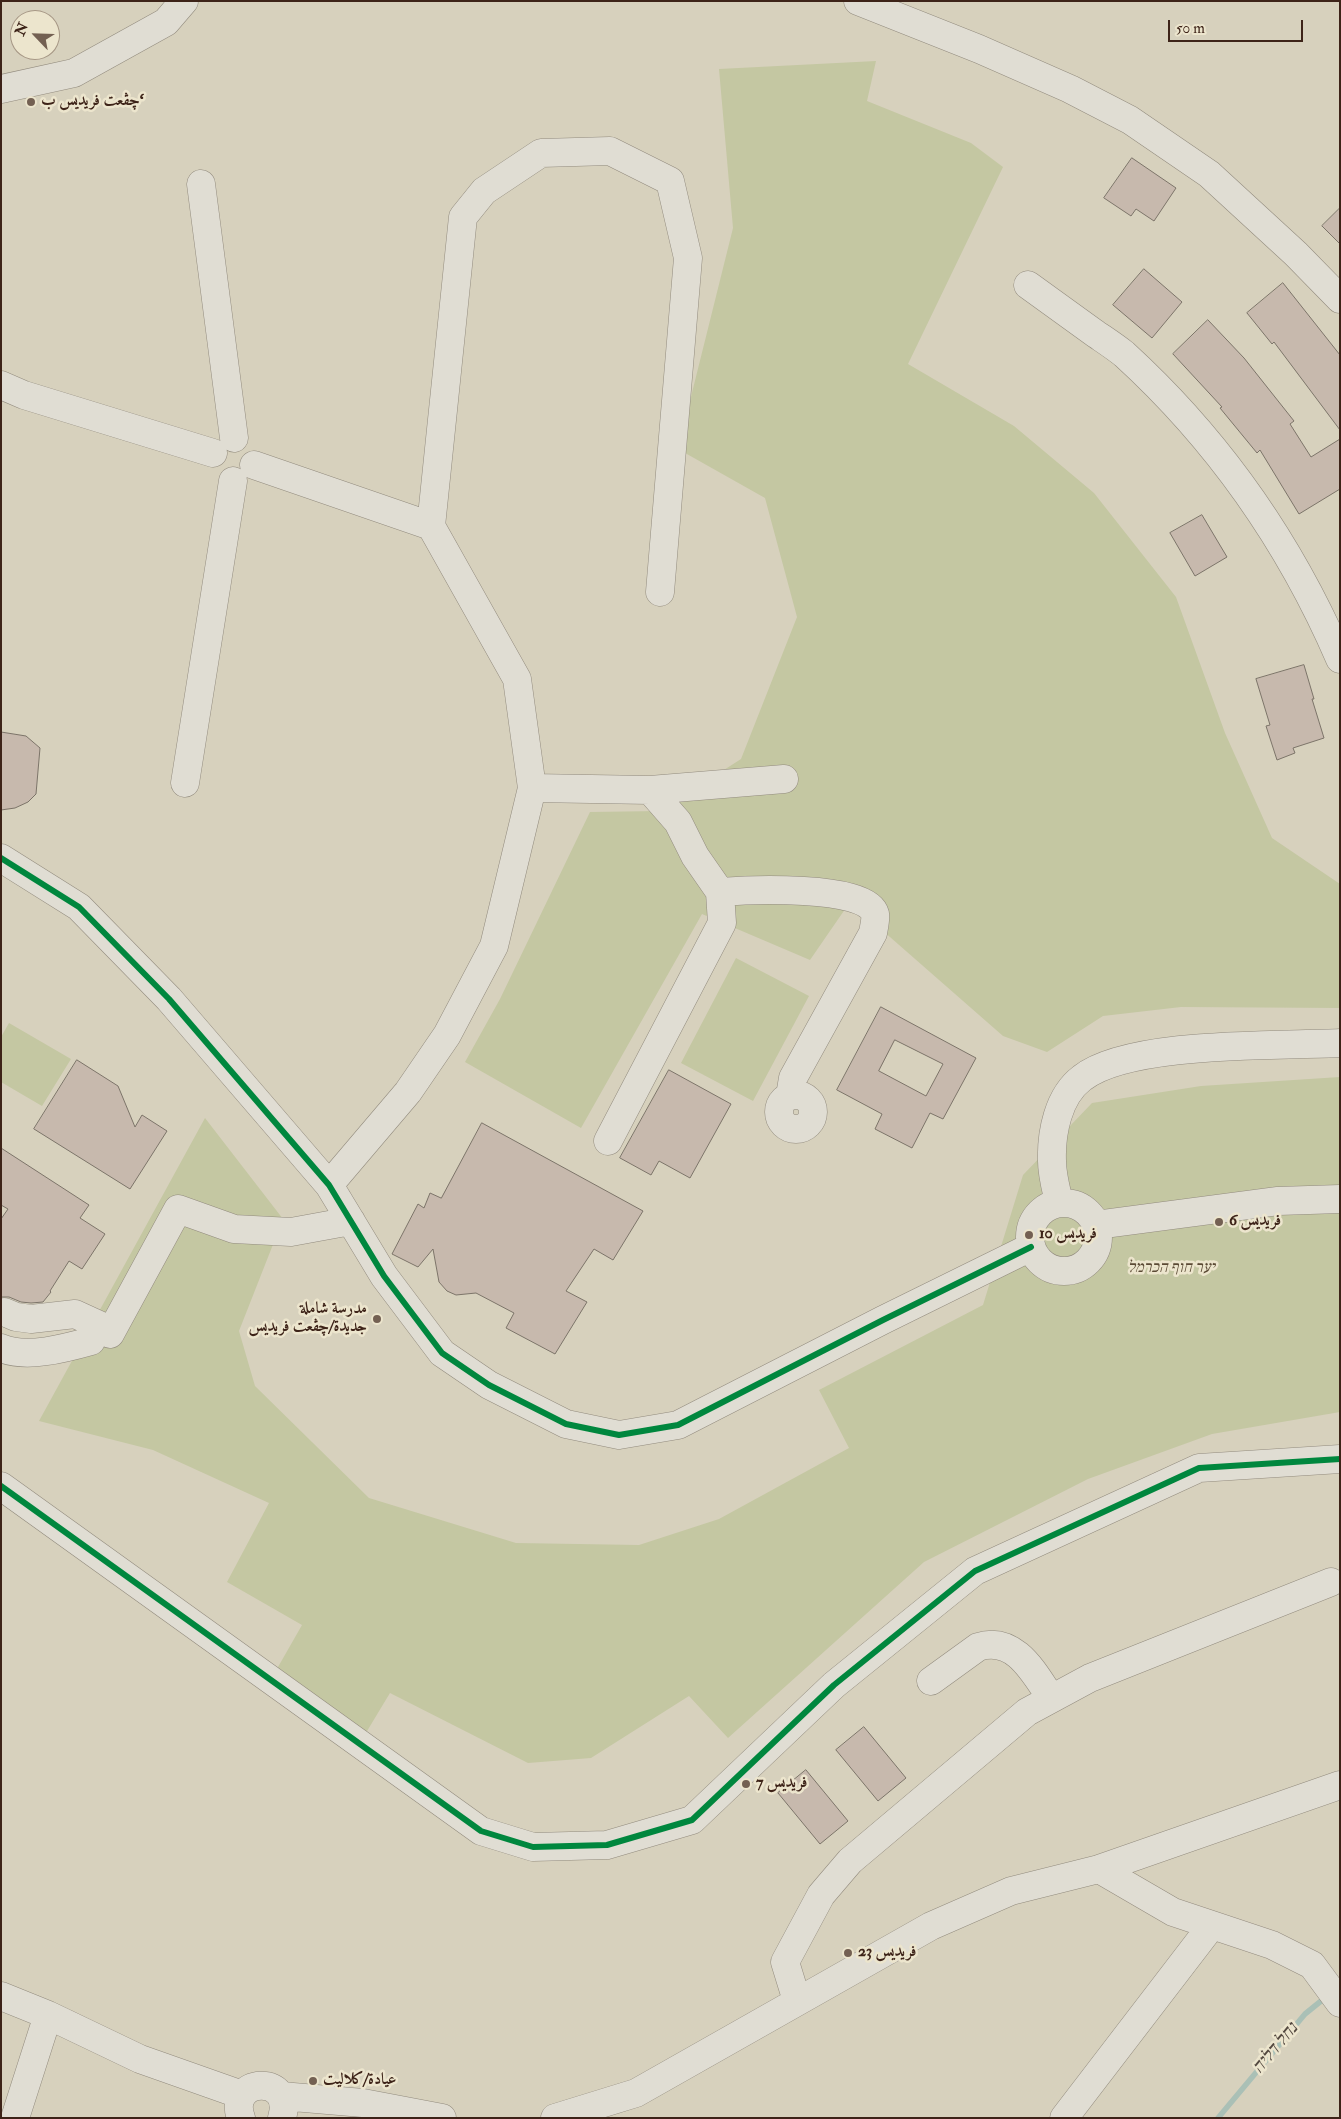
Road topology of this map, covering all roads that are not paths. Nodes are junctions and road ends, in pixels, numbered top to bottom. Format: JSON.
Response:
{"nodes":[{"id":1,"x":184,"y":1,"type":"edge"},
{"id":2,"x":858,"y":1,"type":"edge"},
{"id":3,"x":1,"y":89,"type":"edge"},
{"id":4,"x":201,"y":184,"type":"dead end"},
{"id":5,"x":1028,"y":285,"type":"dead end"},
{"id":6,"x":1340,"y":299,"type":"edge"},
{"id":7,"x":1,"y":386,"type":"edge"},
{"id":8,"x":224,"y":446,"type":"junction"},
{"id":9,"x":254,"y":465,"type":"junction"},
{"id":10,"x":233,"y":481,"type":"junction"},
{"id":11,"x":431,"y":526,"type":"junction"},
{"id":12,"x":660,"y":592,"type":"dead end"},
{"id":13,"x":1340,"y":659,"type":"edge"},
{"id":14,"x":784,"y":779,"type":"dead end"},
{"id":15,"x":185,"y":783,"type":"dead end"},
{"id":16,"x":532,"y":788,"type":"junction"},
{"id":17,"x":650,"y":790,"type":"junction"},
{"id":18,"x":1,"y":858,"type":"edge"},
{"id":19,"x":720,"y":892,"type":"junction"},
{"id":20,"x":1340,"y":1044,"type":"edge"},
{"id":21,"x":790,"y":1096,"type":"dead end"},
{"id":22,"x":608,"y":1141,"type":"dead end"},
{"id":23,"x":328,"y":1185,"type":"junction"},
{"id":24,"x":1340,"y":1199,"type":"edge"},
{"id":25,"x":1059,"y":1202,"type":"junction"},
{"id":26,"x":351,"y":1221,"type":"junction"},
{"id":27,"x":1096,"y":1225,"type":"junction"},
{"id":28,"x":1031,"y":1247,"type":"junction"},
{"id":29,"x":4,"y":1312,"type":"dead end"},
{"id":30,"x":99,"y":1325,"type":"junction"},
{"id":31,"x":1,"y":1348,"type":"edge"},
{"id":32,"x":1340,"y":1459,"type":"edge"},
{"id":33,"x":1,"y":1486,"type":"edge"},
{"id":34,"x":1331,"y":1582,"type":"dead end"},
{"id":35,"x":931,"y":1681,"type":"dead end"},
{"id":36,"x":1051,"y":1698,"type":"junction"},
{"id":37,"x":1340,"y":1785,"type":"edge"},
{"id":38,"x":1099,"y":1869,"type":"junction"},
{"id":39,"x":1212,"y":1925,"type":"junction"},
{"id":40,"x":1,"y":1996,"type":"edge"},
{"id":41,"x":797,"y":2001,"type":"junction"},
{"id":42,"x":1340,"y":2004,"type":"edge"},
{"id":43,"x":48,"y":2015,"type":"junction"},
{"id":44,"x":241,"y":2106,"type":"edge"},
{"id":45,"x":281,"y":2107,"type":"edge"},
{"id":46,"x":15,"y":2118,"type":"edge"},
{"id":47,"x":442,"y":2118,"type":"edge"},
{"id":48,"x":555,"y":2118,"type":"edge"},
{"id":49,"x":1064,"y":2118,"type":"edge"}],
"edges":[{"from":1,"to":3,"type":"street"},
{"from":2,"to":6,"type":"street"},
{"from":4,"to":8,"type":"street"},
{"from":5,"to":13,"type":"street"},
{"from":7,"to":8,"type":"street"},
{"from":8,"to":9,"type":"street"},
{"from":8,"to":10,"type":"street"},
{"from":9,"to":10,"type":"street"},
{"from":9,"to":11,"type":"street"},
{"from":10,"to":15,"type":"street"},
{"from":11,"to":12,"type":"street"},
{"from":11,"to":16,"type":"street"},
{"from":14,"to":17,"type":"street"},
{"from":16,"to":17,"type":"street"},
{"from":16,"to":23,"type":"street"},
{"from":17,"to":19,"type":"street"},
{"from":18,"to":23,"type":"street"},
{"from":19,"to":21,"type":"street"},
{"from":19,"to":22,"type":"street"},
{"from":20,"to":25,"type":"street"},
{"from":23,"to":26,"type":"street"},
{"from":24,"to":27,"type":"street"},
{"from":25,"to":27,"type":"street"},
{"from":25,"to":28,"type":"street"},
{"from":26,"to":28,"type":"street"},
{"from":26,"to":30,"type":"street"},
{"from":27,"to":28,"type":"street"},
{"from":29,"to":30,"type":"street"},
{"from":30,"to":31,"type":"street"},
{"from":32,"to":33,"type":"street"},
{"from":34,"to":36,"type":"street"},
{"from":35,"to":36,"type":"street"},
{"from":36,"to":41,"type":"street"},
{"from":37,"to":38,"type":"street"},
{"from":38,"to":39,"type":"street"},
{"from":38,"to":41,"type":"street"},
{"from":39,"to":42,"type":"street"},
{"from":39,"to":49,"type":"street"},
{"from":40,"to":43,"type":"street"},
{"from":41,"to":48,"type":"street"},
{"from":43,"to":44,"type":"street"},
{"from":43,"to":46,"type":"street"},
{"from":44,"to":45,"type":"street"},
{"from":45,"to":47,"type":"street"}]}
